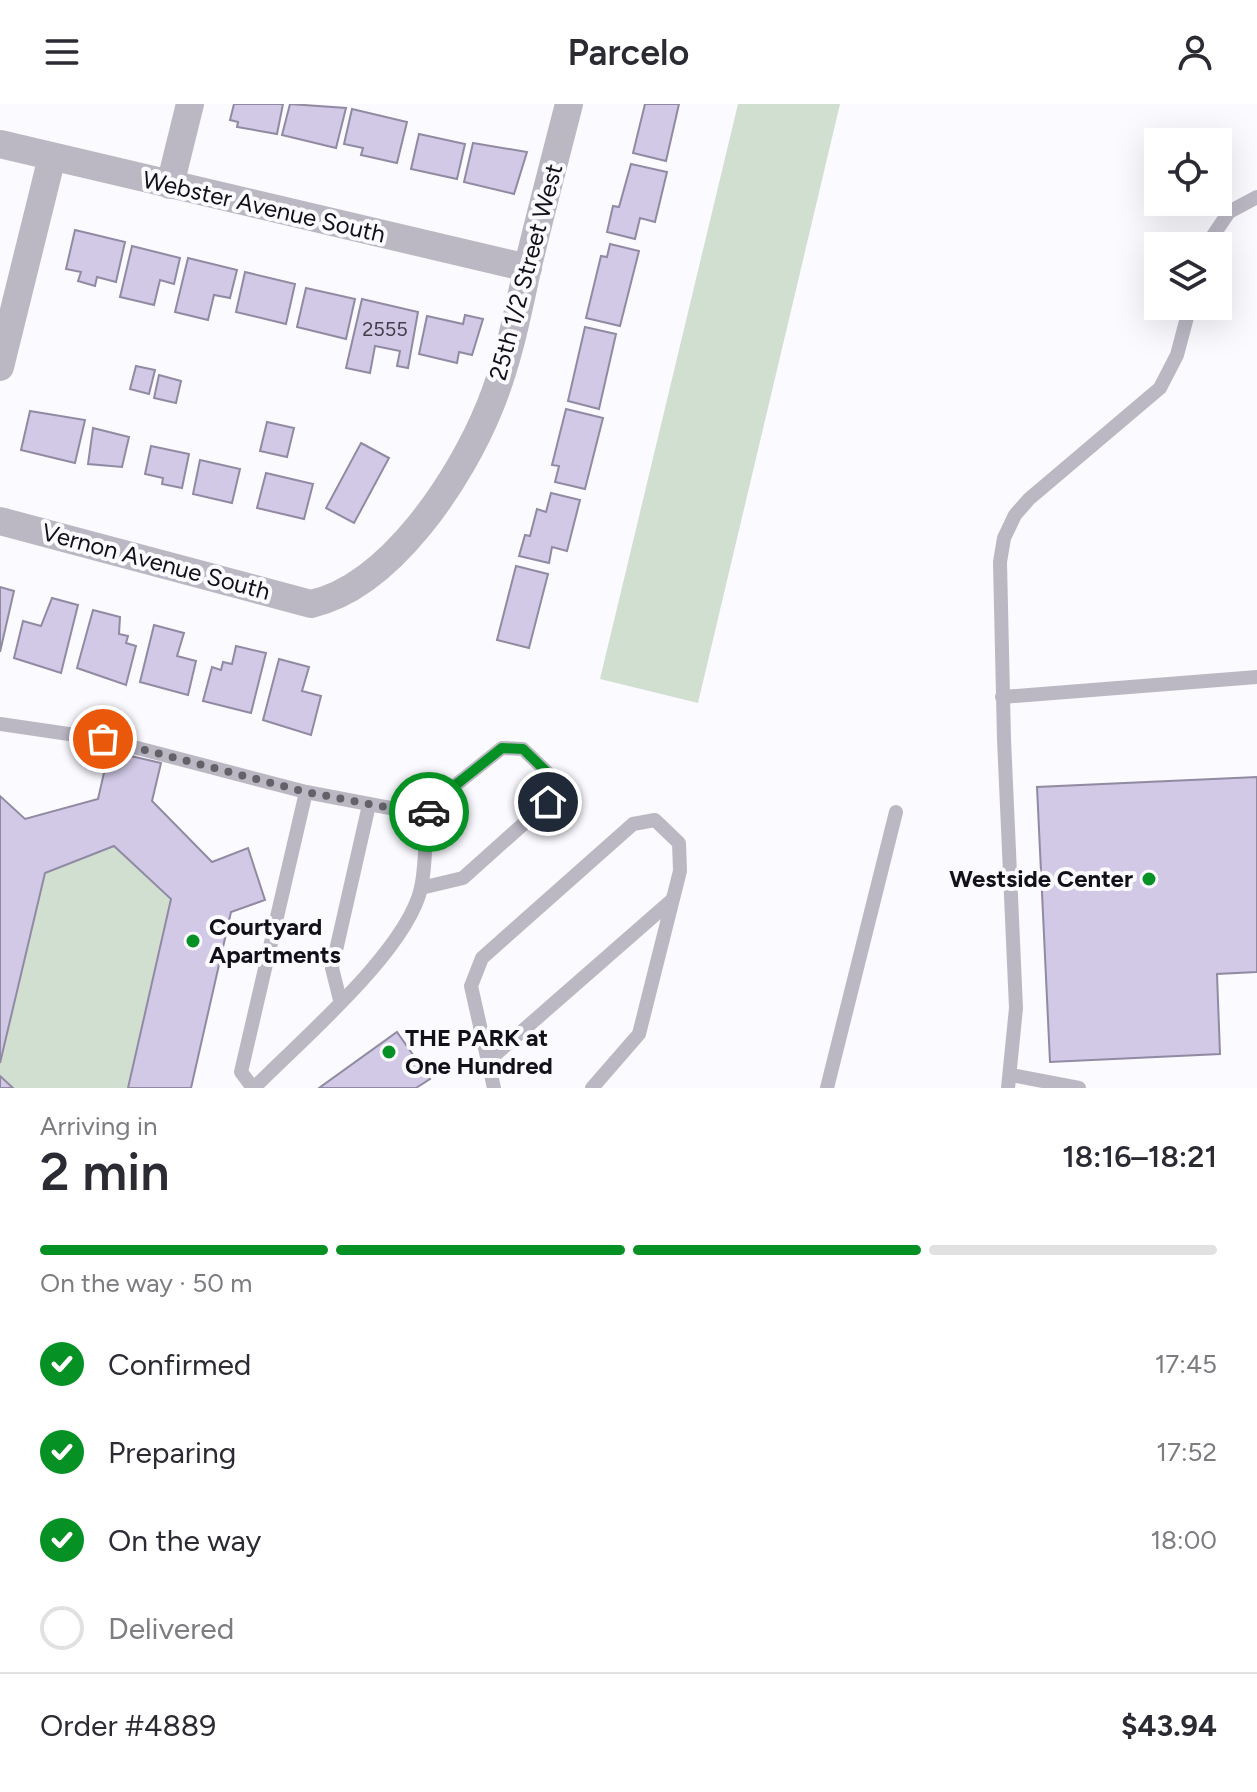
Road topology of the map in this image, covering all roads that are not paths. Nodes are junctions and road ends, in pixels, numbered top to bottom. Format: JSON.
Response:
{"nodes":[{"id":1,"x":190,"y":104,"type":"edge"},
{"id":2,"x":569,"y":104,"type":"edge"},
{"id":3,"x":0,"y":144,"type":"edge"},
{"id":4,"x":52,"y":157,"type":"junction"},
{"id":5,"x":170,"y":185,"type":"junction"},
{"id":6,"x":1257,"y":197,"type":"edge"},
{"id":7,"x":1215,"y":232,"type":"edge"},
{"id":8,"x":528,"y":268,"type":"junction"},
{"id":9,"x":1186,"y":320,"type":"edge"},
{"id":10,"x":4,"y":332,"type":"edge"},
{"id":11,"x":0,"y":367,"type":"edge"},
{"id":12,"x":0,"y":521,"type":"edge"},
{"id":13,"x":311,"y":604,"type":"joint"},
{"id":14,"x":1257,"y":677,"type":"edge"},
{"id":15,"x":1002,"y":697,"type":"junction"},
{"id":16,"x":0,"y":724,"type":"edge"},
{"id":17,"x":306,"y":792,"type":"junction"},
{"id":18,"x":369,"y":805,"type":"junction"},
{"id":19,"x":896,"y":812,"type":"dead end"},
{"id":20,"x":427,"y":815,"type":"junction"},
{"id":21,"x":421,"y":888,"type":"junction"},
{"id":22,"x":672,"y":900,"type":"junction"},
{"id":23,"x":340,"y":1000,"type":"junction"},
{"id":24,"x":488,"y":1061,"type":"junction"},
{"id":25,"x":1010,"y":1082,"type":"edge"},
{"id":26,"x":253,"y":1088,"type":"edge"},
{"id":27,"x":494,"y":1088,"type":"edge"},
{"id":28,"x":592,"y":1088,"type":"edge"},
{"id":29,"x":827,"y":1088,"type":"edge"},
{"id":30,"x":1079,"y":1088,"type":"edge"}],
"edges":[{"from":1,"to":5,"type":"street"},
{"from":2,"to":8,"type":"street","name":"25th 1/2 Street West"},
{"from":3,"to":4,"type":"street","name":"Webster Avenue South"},
{"from":4,"to":5,"type":"street","name":"Webster Avenue South"},
{"from":4,"to":10,"type":"street"},
{"from":5,"to":8,"type":"street","name":"Webster Avenue South"},
{"from":6,"to":7,"type":"lane"},
{"from":8,"to":13,"type":"street","name":"25th 1/2 Street West"},
{"from":9,"to":15,"type":"lane"},
{"from":10,"to":11,"type":"street"},
{"from":12,"to":13,"type":"street","name":"Vernon Avenue South"},
{"from":14,"to":15,"type":"lane"},
{"from":15,"to":25,"type":"lane"},
{"from":16,"to":17,"type":"lane"},
{"from":17,"to":18,"type":"lane"},
{"from":17,"to":26,"type":"lane"},
{"from":18,"to":20,"type":"lane"},
{"from":18,"to":23,"type":"lane"},
{"from":19,"to":29,"type":"lane"},
{"from":20,"to":21,"type":"lane"},
{"from":20,"to":21,"type":"lane"},
{"from":21,"to":23,"type":"lane"},
{"from":22,"to":24,"type":"lane"},
{"from":22,"to":24,"type":"lane"},
{"from":22,"to":28,"type":"lane"},
{"from":23,"to":26,"type":"lane"},
{"from":24,"to":27,"type":"lane"},
{"from":25,"to":30,"type":"lane"}]}
